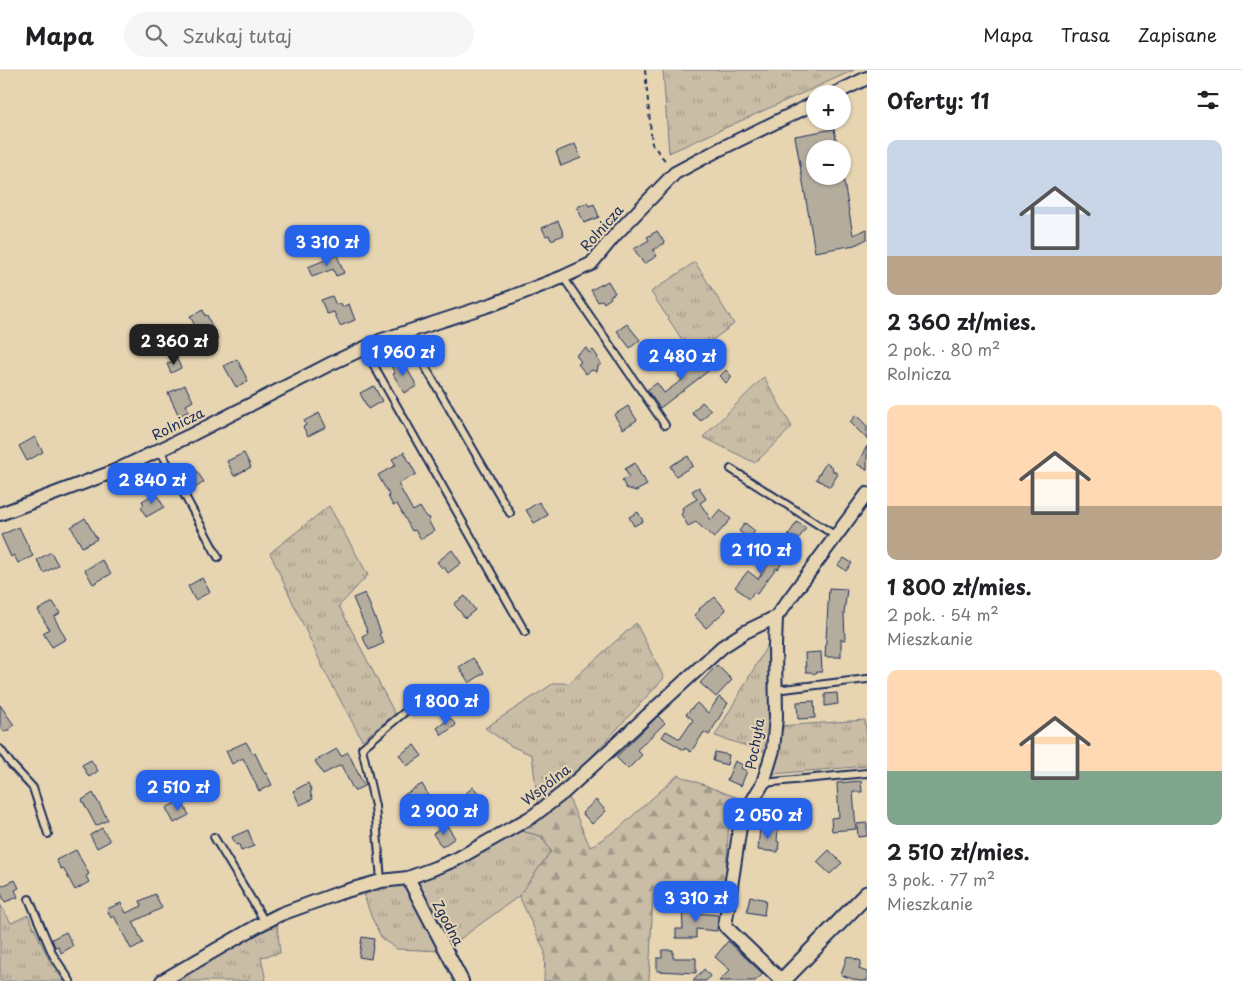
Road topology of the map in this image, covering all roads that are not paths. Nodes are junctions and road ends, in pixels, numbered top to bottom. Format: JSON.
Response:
{"nodes":[{"id":1,"x":867,"y":78,"type":"edge"},
{"id":2,"x":851,"y":86,"type":"edge"},
{"id":3,"x":806,"y":107,"type":"edge"},
{"id":4,"x":563,"y":277,"type":"junction"},
{"id":5,"x":405,"y":332,"type":"junction"},
{"id":6,"x":364,"y":348,"type":"junction"},
{"id":7,"x":665,"y":425,"type":"dead end"},
{"id":8,"x":160,"y":450,"type":"junction"},
{"id":9,"x":731,"y":469,"type":"dead end"},
{"id":10,"x":867,"y":494,"type":"edge"},
{"id":11,"x":510,"y":513,"type":"dead end"},
{"id":12,"x":0,"y":514,"type":"edge"},
{"id":13,"x":836,"y":536,"type":"junction"},
{"id":14,"x":218,"y":558,"type":"dead end"},
{"id":15,"x":776,"y":617,"type":"junction"},
{"id":16,"x":525,"y":632,"type":"dead end"},
{"id":17,"x":867,"y":679,"type":"edge"},
{"id":18,"x":775,"y":690,"type":"junction"},
{"id":19,"x":406,"y":711,"type":"dead end"},
{"id":20,"x":0,"y":749,"type":"edge"},
{"id":21,"x":867,"y":773,"type":"edge"},
{"id":22,"x":763,"y":783,"type":"junction"},
{"id":23,"x":48,"y":834,"type":"dead end"},
{"id":24,"x":214,"y":837,"type":"dead end"},
{"id":25,"x":408,"y":878,"type":"junction"},
{"id":26,"x":381,"y":881,"type":"junction"},
{"id":27,"x":867,"y":894,"type":"edge"},
{"id":28,"x":29,"y":899,"type":"dead end"},
{"id":29,"x":265,"y":922,"type":"junction"},
{"id":30,"x":70,"y":981,"type":"edge"},
{"id":31,"x":162,"y":981,"type":"edge"},
{"id":32,"x":462,"y":981,"type":"edge"},
{"id":33,"x":782,"y":981,"type":"edge"}],
"edges":[{"from":1,"to":2,"type":"street"},
{"from":3,"to":4,"type":"street","name":"Rolnicza"},
{"from":4,"to":5,"type":"street","name":"Rolnicza"},
{"from":4,"to":7,"type":"lane"},
{"from":5,"to":6,"type":"street","name":"Rolnicza"},
{"from":5,"to":11,"type":"lane"},
{"from":6,"to":8,"type":"street","name":"Rolnicza"},
{"from":6,"to":16,"type":"lane"},
{"from":8,"to":12,"type":"street","name":"Rolnicza"},
{"from":8,"to":14,"type":"lane"},
{"from":9,"to":13,"type":"lane"},
{"from":10,"to":13,"type":"street","name":"Wspólna"},
{"from":13,"to":15,"type":"street","name":"Wspólna"},
{"from":15,"to":18,"type":"street","name":"Pochyła"},
{"from":15,"to":25,"type":"street","name":"Wspólna"},
{"from":17,"to":18,"type":"lane"},
{"from":18,"to":22,"type":"street","name":"Pochyła"},
{"from":19,"to":26,"type":"lane"},
{"from":20,"to":23,"type":"lane"},
{"from":21,"to":22,"type":"lane"},
{"from":22,"to":33,"type":"street","name":"Pochyła"},
{"from":24,"to":29,"type":"lane"},
{"from":25,"to":26,"type":"street","name":"Wspólna"},
{"from":25,"to":32,"type":"street","name":"Zgodna"},
{"from":26,"to":29,"type":"street","name":"Wspólna"},
{"from":27,"to":33,"type":"street"},
{"from":28,"to":30,"type":"lane"},
{"from":29,"to":31,"type":"street","name":"Wspólna"}]}
